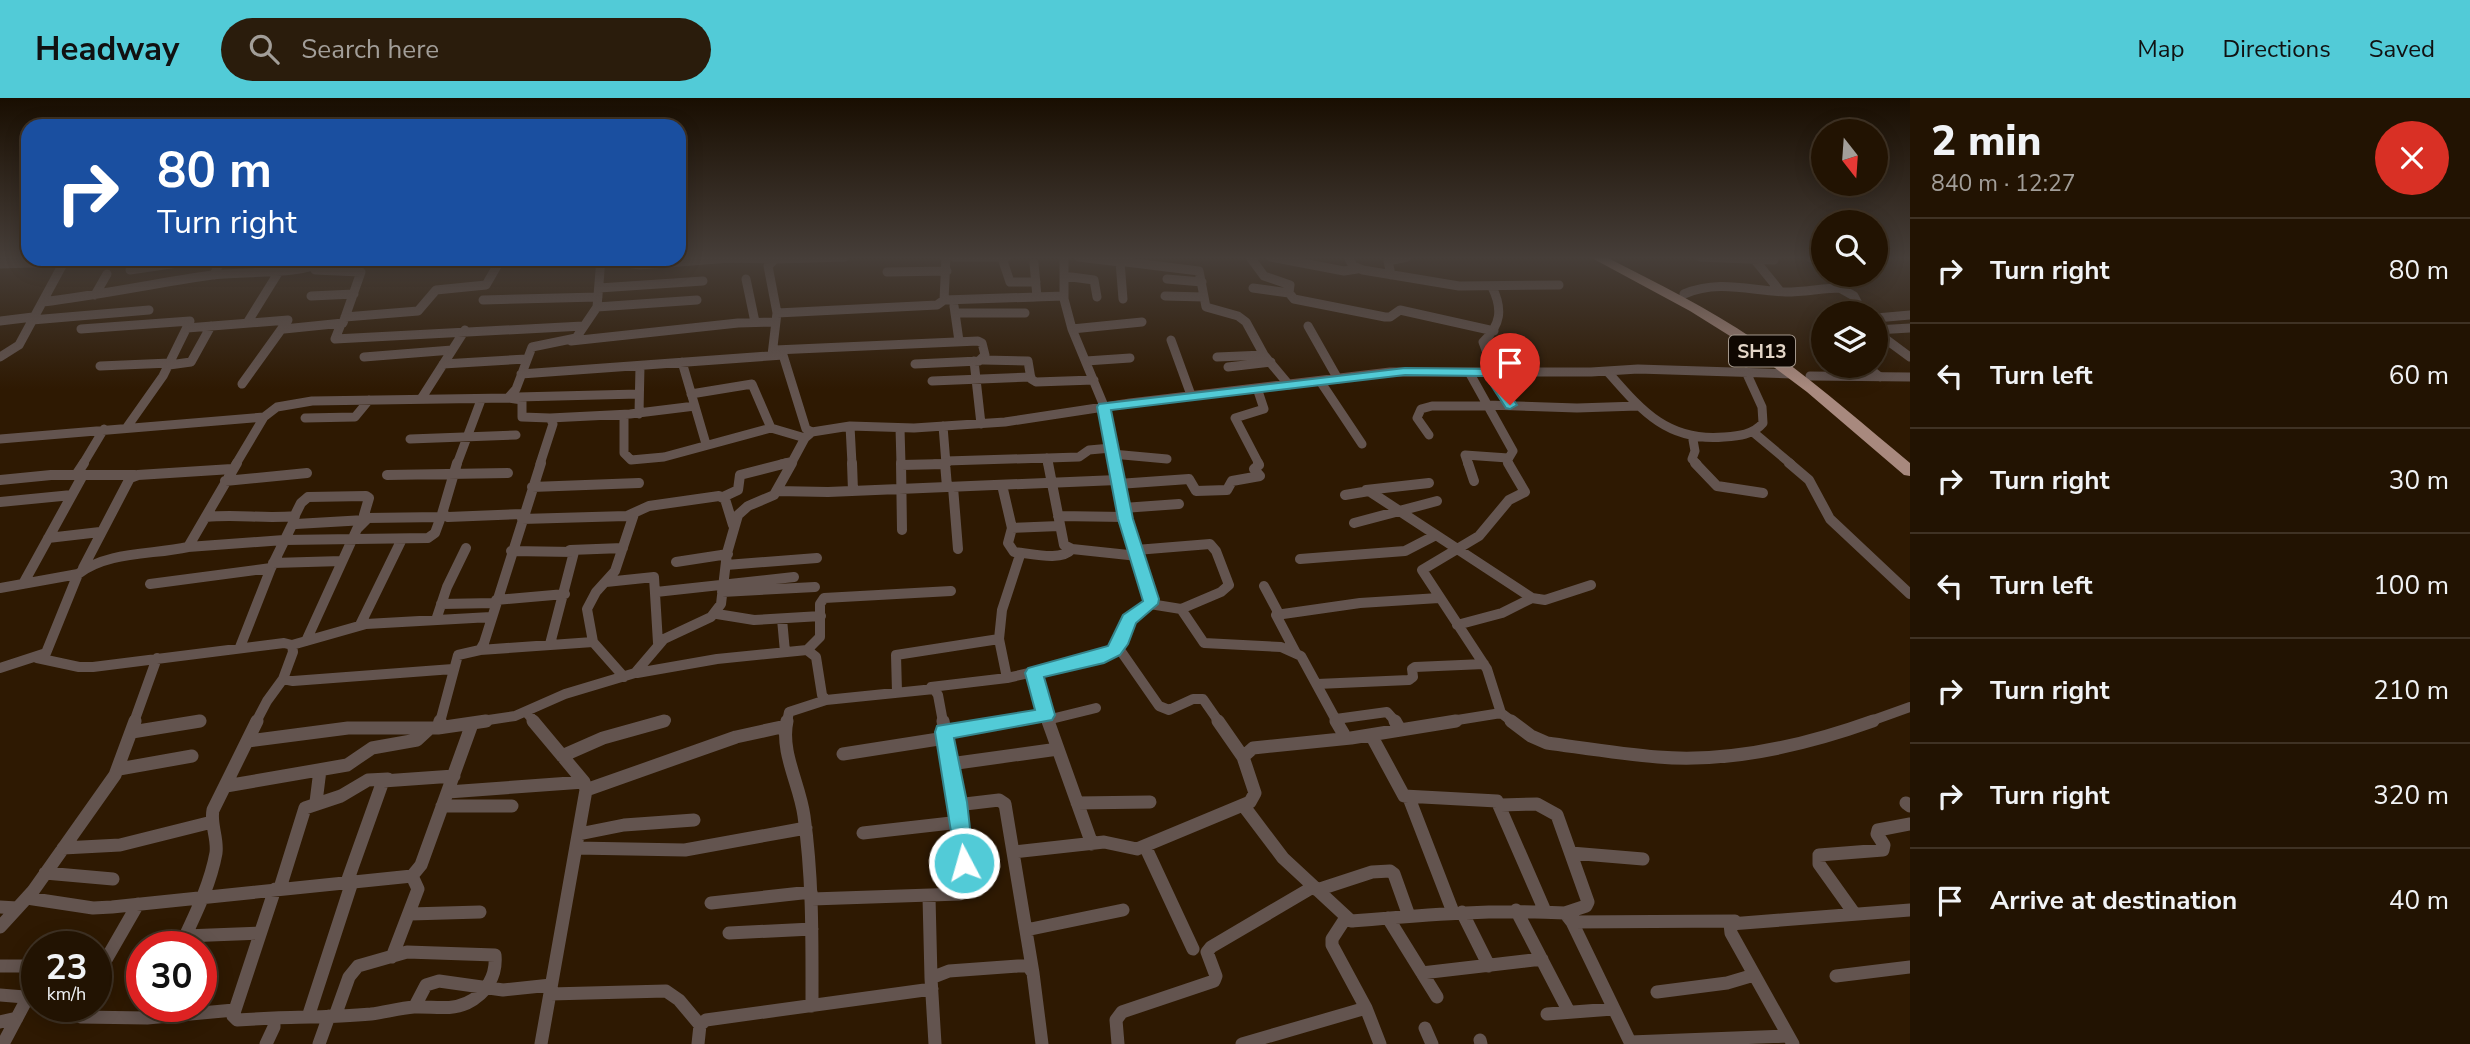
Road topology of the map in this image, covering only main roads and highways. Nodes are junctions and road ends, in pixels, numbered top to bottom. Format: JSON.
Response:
{"nodes":[{"id":1,"x":1679,"y":301,"type":"edge"},
{"id":2,"x":1696,"y":301,"type":"edge"},
{"id":3,"x":1910,"y":458,"type":"edge"},
{"id":4,"x":1910,"y":471,"type":"edge"}],
"edges":[{"from":1,"to":4,"type":"main road","number":"SH13"},
{"from":2,"to":3,"type":"main road","number":"SH13"}]}
